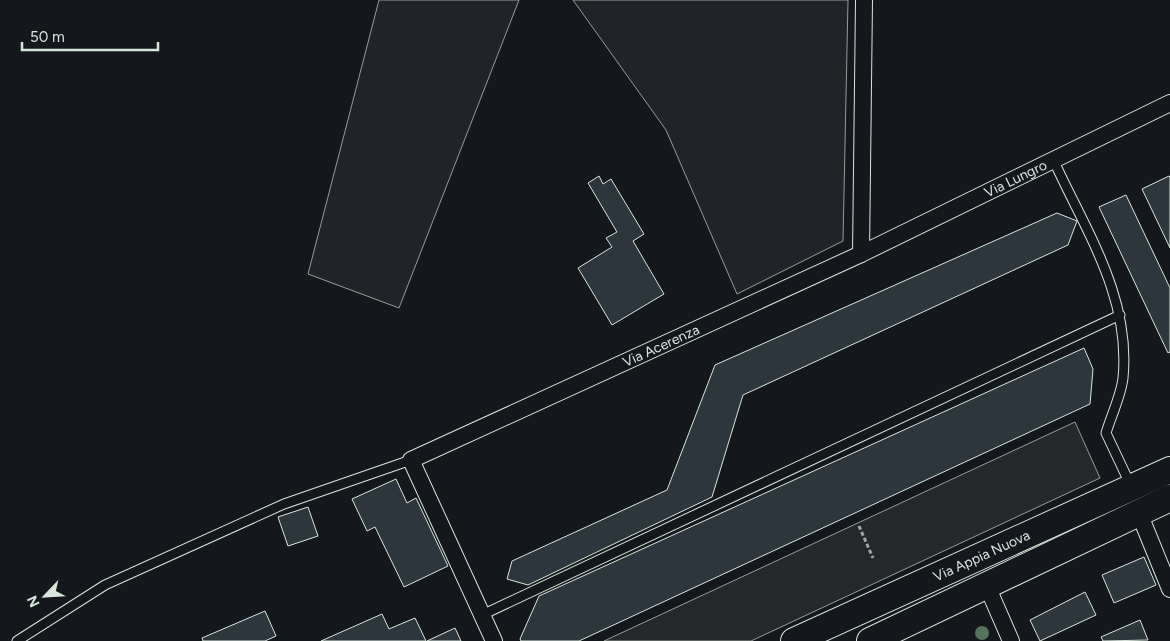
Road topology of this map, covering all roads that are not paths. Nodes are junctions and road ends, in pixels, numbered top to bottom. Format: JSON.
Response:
{"nodes":[{"id":1,"x":864,"y":0,"type":"edge"},
{"id":2,"x":1169,"y":106,"type":"edge"},
{"id":3,"x":1054,"y":159,"type":"junction"},
{"id":4,"x":861,"y":254,"type":"junction"},
{"id":5,"x":1120,"y":315,"type":"junction"},
{"id":6,"x":411,"y":460,"type":"junction"},
{"id":7,"x":1170,"y":470,"type":"edge"},
{"id":8,"x":1132,"y":488,"type":"junction"},
{"id":9,"x":1170,"y":498,"type":"edge"},
{"id":10,"x":1139,"y":513,"type":"junction"},
{"id":11,"x":987,"y":586,"type":"junction"},
{"id":12,"x":1170,"y":589,"type":"edge"},
{"id":13,"x":482,"y":615,"type":"junction"},
{"id":14,"x":17,"y":641,"type":"edge"},
{"id":15,"x":494,"y":641,"type":"edge"},
{"id":16,"x":794,"y":641,"type":"edge"},
{"id":17,"x":870,"y":641,"type":"edge"},
{"id":18,"x":1011,"y":641,"type":"edge"}],
"edges":[{"from":1,"to":4,"type":"street"},
{"from":2,"to":3,"type":"street","name":"Via Lungro"},
{"from":3,"to":4,"type":"street","name":"Via Lungro"},
{"from":3,"to":5,"type":"lane"},
{"from":4,"to":6,"type":"street","name":"Via Acerenza"},
{"from":5,"to":8,"type":"lane"},
{"from":5,"to":13,"type":"lane"},
{"from":6,"to":13,"type":"street"},
{"from":6,"to":14,"type":"lane"},
{"from":7,"to":8,"type":"main road","name":"Via Appia Nuova"},
{"from":8,"to":16,"type":"main road","name":"Via Appia Nuova"},
{"from":9,"to":10,"type":"main road","name":"Via Appia Nuova"},
{"from":10,"to":11,"type":"main road","name":"Via Appia Nuova"},
{"from":10,"to":12,"type":"street"},
{"from":11,"to":17,"type":"main road","name":"Via Appia Nuova"},
{"from":11,"to":18,"type":"street"},
{"from":13,"to":15,"type":"street"}]}
